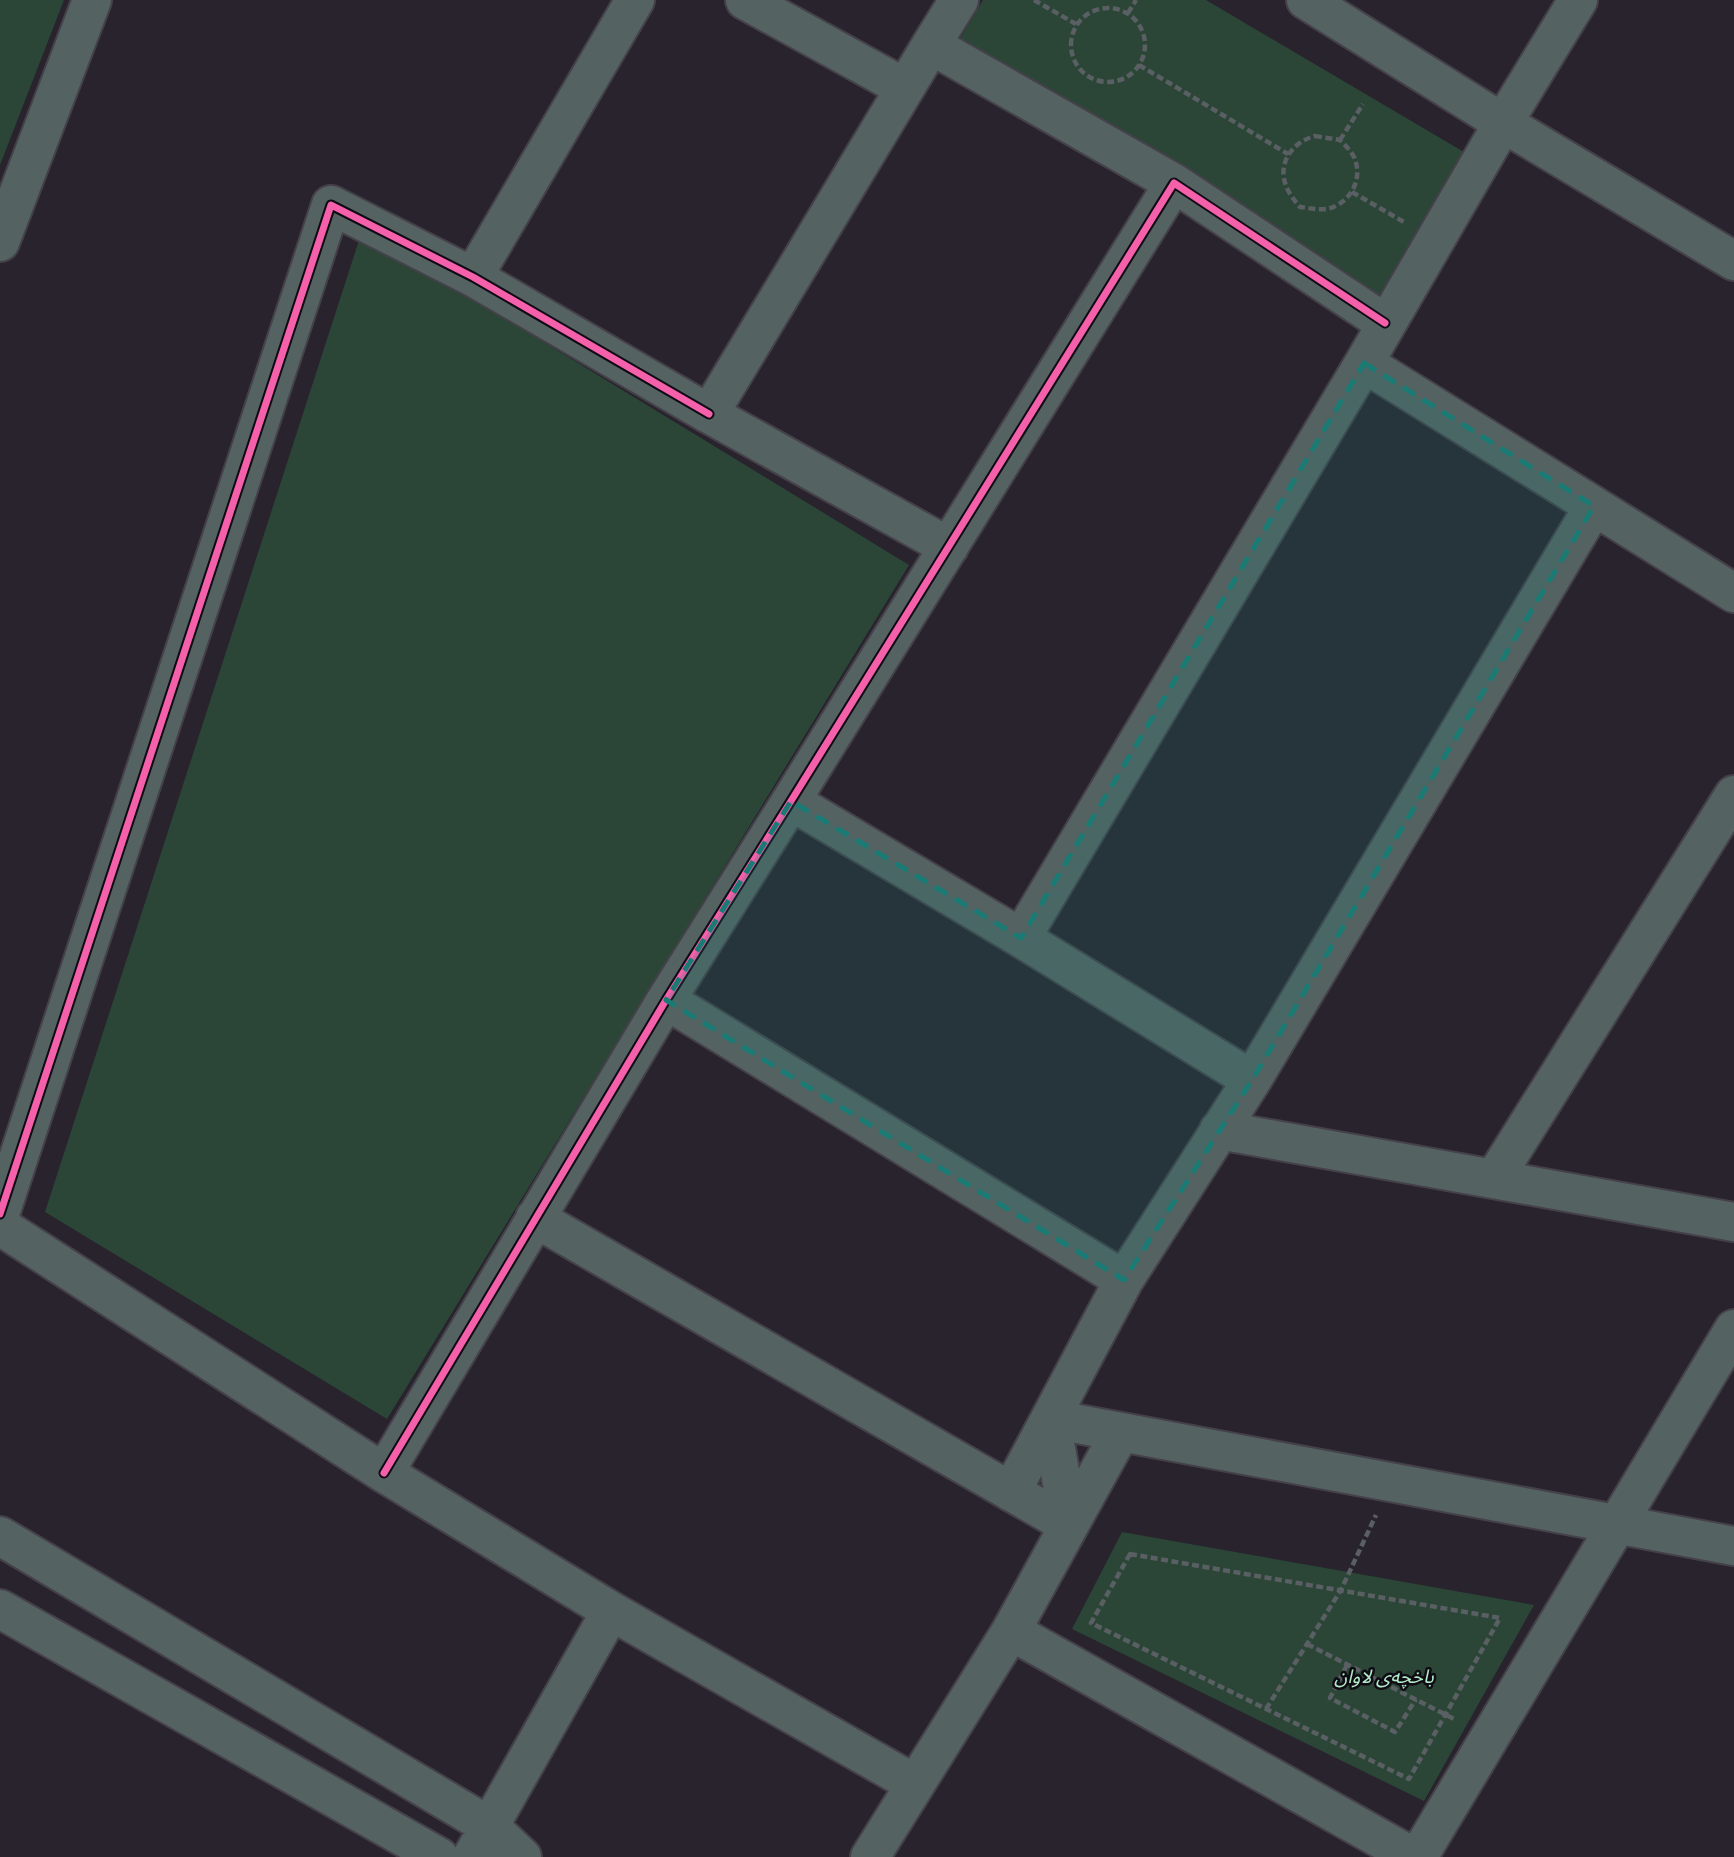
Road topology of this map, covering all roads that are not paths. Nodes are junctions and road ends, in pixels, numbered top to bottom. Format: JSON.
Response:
{"nodes":[{"id":1,"x":92,"y":0,"type":"edge"},
{"id":2,"x":635,"y":0,"type":"edge"},
{"id":3,"x":745,"y":0,"type":"edge"},
{"id":4,"x":959,"y":0,"type":"edge"},
{"id":5,"x":1307,"y":0,"type":"edge"},
{"id":6,"x":1578,"y":0,"type":"edge"},
{"id":7,"x":931,"y":45,"type":"junction"},
{"id":8,"x":905,"y":88,"type":"junction"},
{"id":9,"x":1503,"y":123,"type":"junction"},
{"id":10,"x":1174,"y":183,"type":"junction"},
{"id":11,"x":0,"y":242,"type":"edge"},
{"id":12,"x":1734,"y":261,"type":"edge"},
{"id":13,"x":473,"y":277,"type":"junction"},
{"id":14,"x":1385,"y":323,"type":"junction"},
{"id":15,"x":1364,"y":363,"type":"junction"},
{"id":16,"x":709,"y":414,"type":"junction"},
{"id":17,"x":1594,"y":506,"type":"junction"},
{"id":18,"x":949,"y":547,"type":"junction"},
{"id":19,"x":1734,"y":593,"type":"edge"},
{"id":20,"x":1734,"y":795,"type":"edge"},
{"id":21,"x":791,"y":801,"type":"junction"},
{"id":22,"x":1021,"y":938,"type":"junction"},
{"id":23,"x":666,"y":1000,"type":"junction"},
{"id":24,"x":1252,"y":1080,"type":"junction"},
{"id":25,"x":1219,"y":1130,"type":"junction"},
{"id":26,"x":1494,"y":1180,"type":"junction"},
{"id":27,"x":0,"y":1214,"type":"edge"},
{"id":28,"x":535,"y":1218,"type":"junction"},
{"id":29,"x":1734,"y":1222,"type":"edge"},
{"id":30,"x":0,"y":1226,"type":"edge"},
{"id":31,"x":1124,"y":1280,"type":"junction"},
{"id":32,"x":1734,"y":1329,"type":"edge"},
{"id":33,"x":1051,"y":1419,"type":"junction"},
{"id":34,"x":1120,"y":1433,"type":"junction"},
{"id":35,"x":1059,"y":1466,"type":"junction"},
{"id":36,"x":384,"y":1473,"type":"junction"},
{"id":37,"x":1012,"y":1492,"type":"junction"},
{"id":38,"x":1617,"y":1524,"type":"junction"},
{"id":39,"x":1069,"y":1525,"type":"junction"},
{"id":40,"x":0,"y":1536,"type":"edge"},
{"id":41,"x":1734,"y":1546,"type":"edge"},
{"id":42,"x":0,"y":1609,"type":"edge"},
{"id":43,"x":611,"y":1611,"type":"junction"},
{"id":44,"x":1011,"y":1631,"type":"junction"},
{"id":45,"x":915,"y":1784,"type":"junction"},
{"id":46,"x":481,"y":1842,"type":"edge"},
{"id":47,"x":881,"y":1853,"type":"edge"},
{"id":48,"x":439,"y":1857,"type":"edge"},
{"id":49,"x":522,"y":1857,"type":"edge"},
{"id":50,"x":1416,"y":1857,"type":"edge"}],
"edges":[{"from":1,"to":11,"type":"street"},
{"from":2,"to":13,"type":"street"},
{"from":3,"to":8,"type":"street"},
{"from":4,"to":7,"type":"street"},
{"from":5,"to":9,"type":"street"},
{"from":6,"to":9,"type":"street"},
{"from":7,"to":8,"type":"street"},
{"from":7,"to":10,"type":"street"},
{"from":8,"to":16,"type":"street"},
{"from":9,"to":12,"type":"street"},
{"from":9,"to":14,"type":"street"},
{"from":10,"to":14,"type":"street"},
{"from":10,"to":18,"type":"street"},
{"from":13,"to":16,"type":"street"},
{"from":13,"to":27,"type":"street"},
{"from":14,"to":15,"type":"street"},
{"from":15,"to":17,"type":"street"},
{"from":15,"to":22,"type":"street"},
{"from":16,"to":18,"type":"street"},
{"from":17,"to":19,"type":"street"},
{"from":17,"to":24,"type":"street"},
{"from":18,"to":21,"type":"street"},
{"from":20,"to":26,"type":"street"},
{"from":21,"to":22,"type":"street"},
{"from":21,"to":23,"type":"street"},
{"from":22,"to":24,"type":"street"},
{"from":23,"to":28,"type":"street"},
{"from":23,"to":31,"type":"street"},
{"from":24,"to":25,"type":"street"},
{"from":25,"to":26,"type":"street"},
{"from":25,"to":31,"type":"street"},
{"from":26,"to":29,"type":"street"},
{"from":28,"to":36,"type":"street"},
{"from":28,"to":37,"type":"street"},
{"from":30,"to":36,"type":"street"},
{"from":31,"to":33,"type":"street"},
{"from":32,"to":38,"type":"street"},
{"from":33,"to":34,"type":"street"},
{"from":33,"to":35,"type":"street"},
{"from":33,"to":37,"type":"street"},
{"from":34,"to":35,"type":"street"},
{"from":34,"to":38,"type":"street"},
{"from":34,"to":39,"type":"street"},
{"from":35,"to":37,"type":"street"},
{"from":35,"to":39,"type":"street"},
{"from":36,"to":43,"type":"street"},
{"from":37,"to":39,"type":"street"},
{"from":38,"to":41,"type":"street"},
{"from":38,"to":50,"type":"street"},
{"from":39,"to":44,"type":"street"},
{"from":40,"to":46,"type":"street"},
{"from":42,"to":48,"type":"street"},
{"from":43,"to":45,"type":"street"},
{"from":43,"to":46,"type":"street"},
{"from":44,"to":45,"type":"street"},
{"from":44,"to":50,"type":"street"},
{"from":45,"to":47,"type":"street"},
{"from":46,"to":49,"type":"street"}]}
